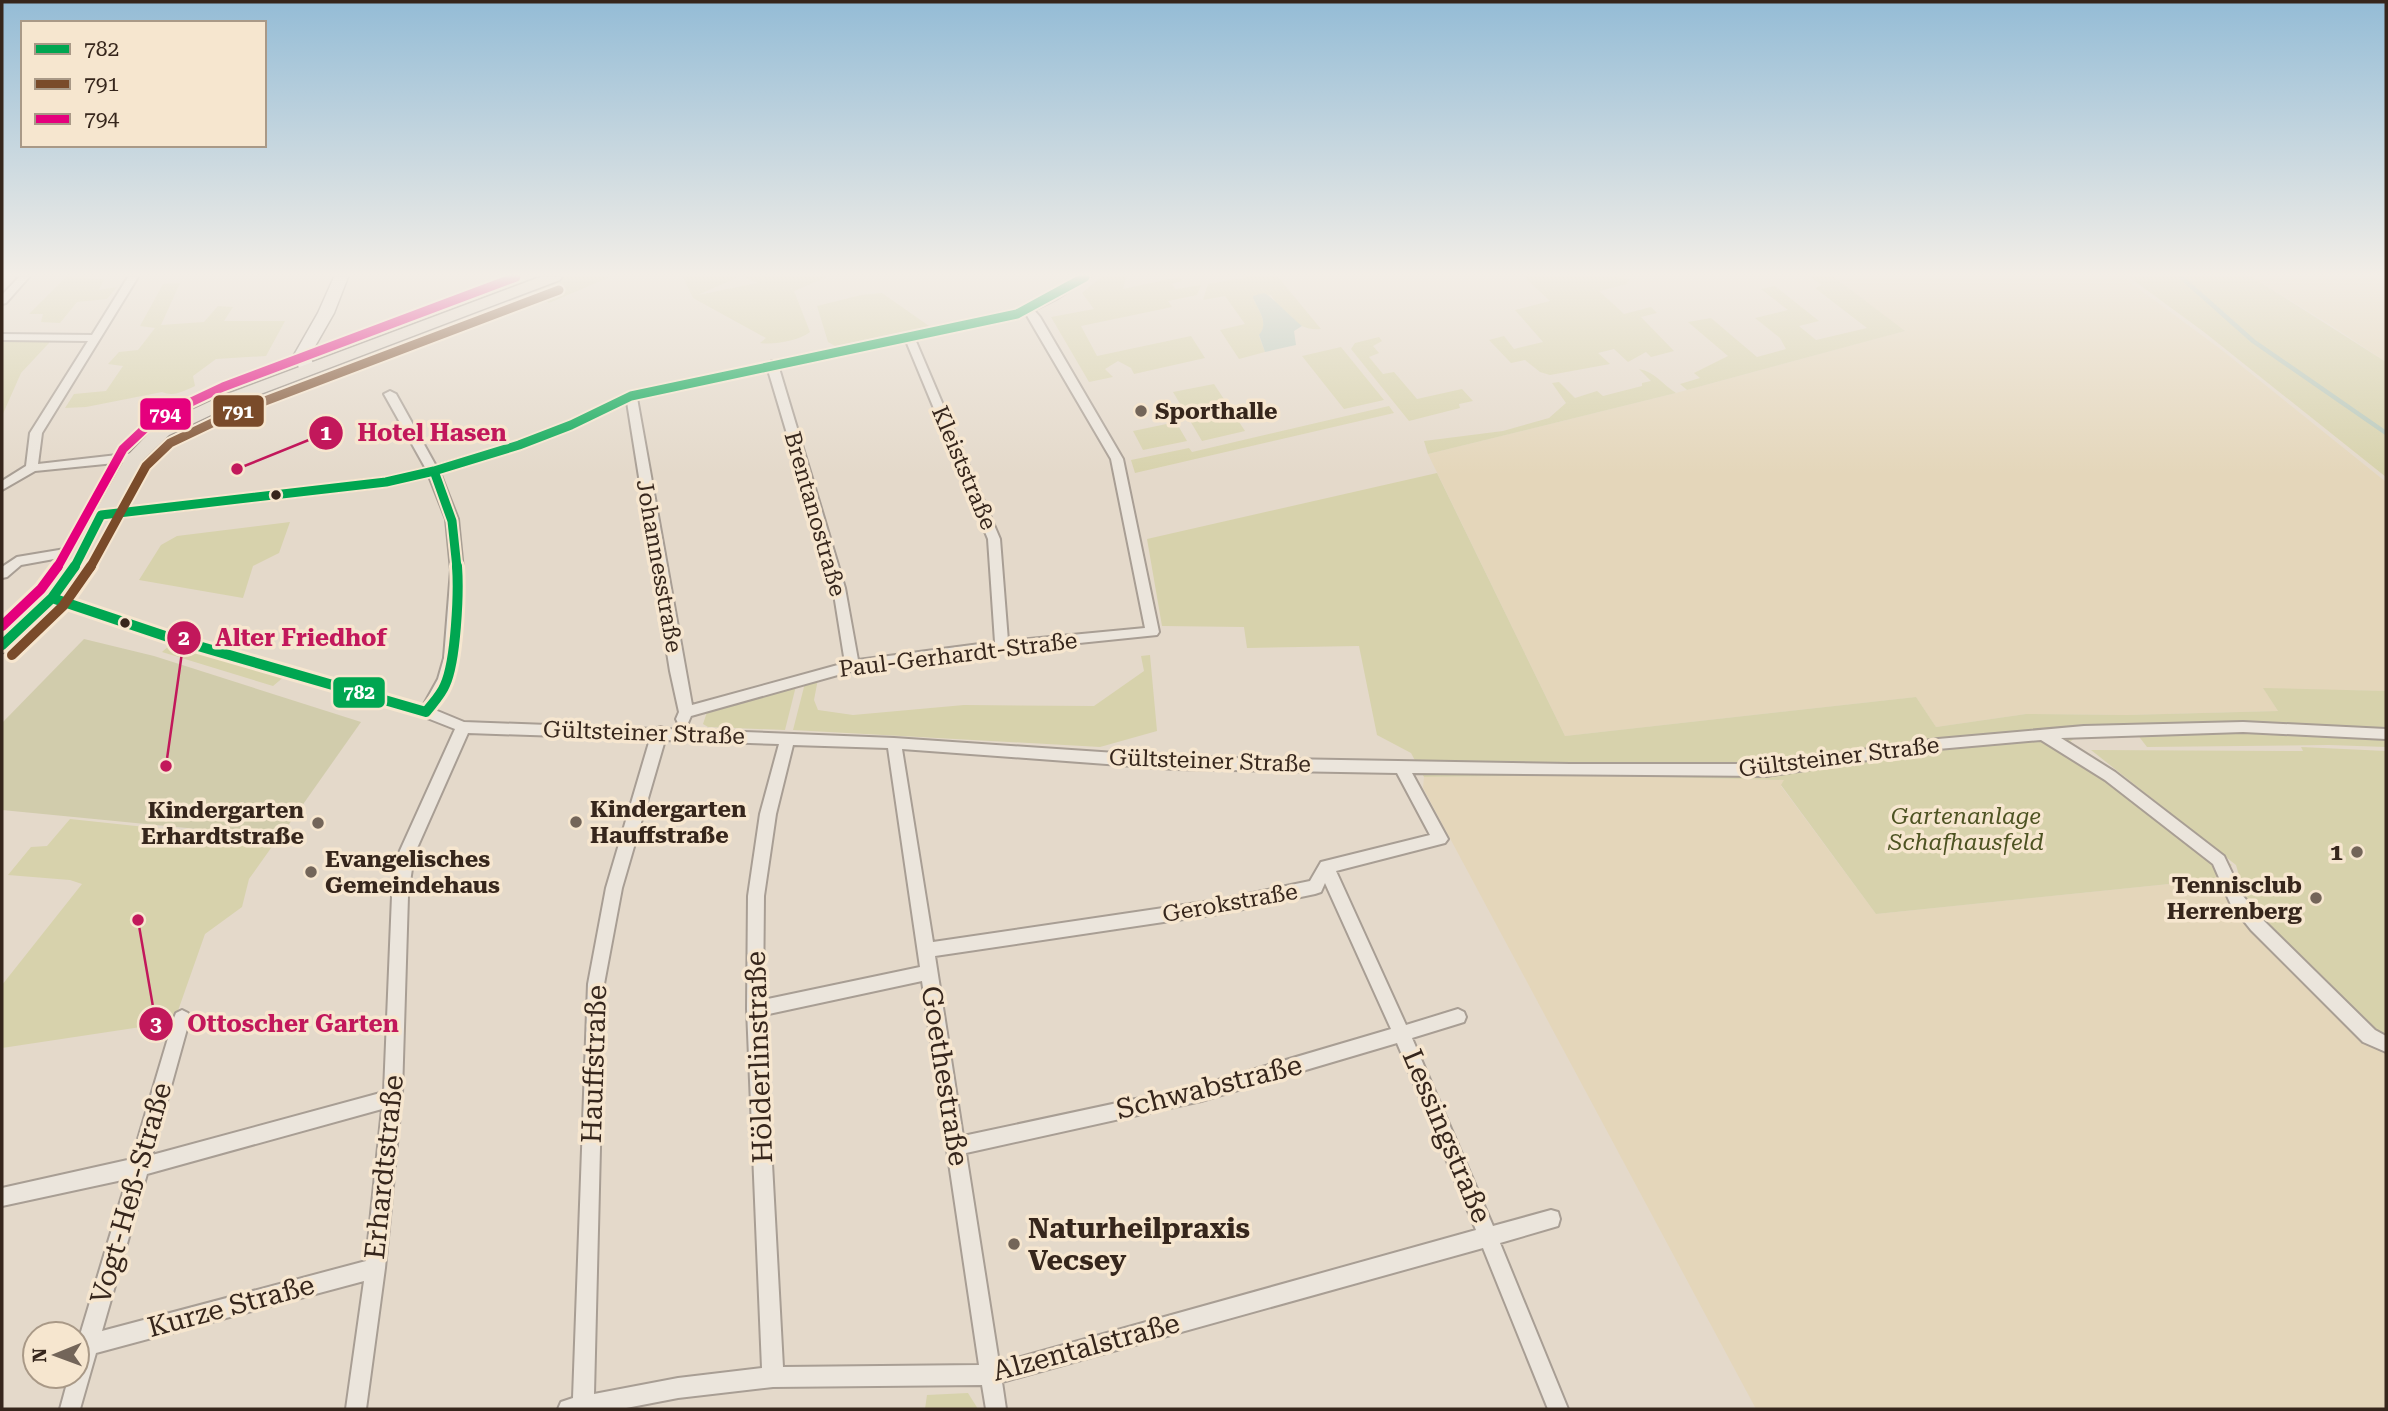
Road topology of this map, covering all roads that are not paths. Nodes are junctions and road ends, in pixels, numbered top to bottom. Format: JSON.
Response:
{"nodes":[{"id":1,"x":93,"y":343,"type":"edge"},
{"id":2,"x":308,"y":343,"type":"edge"},
{"id":3,"x":318,"y":343,"type":"edge"},
{"id":4,"x":378,"y":343,"type":"edge"},
{"id":5,"x":876,"y":343,"type":"edge"},
{"id":6,"x":912,"y":343,"type":"edge"},
{"id":7,"x":1050,"y":343,"type":"edge"},
{"id":8,"x":330,"y":361,"type":"junction"},
{"id":9,"x":772,"y":364,"type":"junction"},
{"id":10,"x":307,"y":370,"type":"junction"},
{"id":11,"x":390,"y":394,"type":"dead end"},
{"id":12,"x":631,"y":396,"type":"junction"},
{"id":13,"x":135,"y":457,"type":"junction"},
{"id":14,"x":32,"y":468,"type":"junction"},
{"id":15,"x":434,"y":471,"type":"junction"},
{"id":16,"x":2,"y":486,"type":"edge"},
{"id":17,"x":101,"y":515,"type":"junction"},
{"id":18,"x":83,"y":550,"type":"junction"},
{"id":19,"x":2,"y":574,"type":"edge"},
{"id":20,"x":52,"y":598,"type":"junction"},
{"id":21,"x":2,"y":645,"type":"edge"},
{"id":22,"x":1002,"y":646,"type":"junction"},
{"id":23,"x":852,"y":666,"type":"junction"},
{"id":24,"x":426,"y":712,"type":"junction"},
{"id":25,"x":687,"y":712,"type":"junction"},
{"id":26,"x":463,"y":727,"type":"junction"},
{"id":27,"x":667,"y":733,"type":"junction"},
{"id":28,"x":2042,"y":734,"type":"junction"},
{"id":29,"x":2386,"y":734,"type":"edge"},
{"id":30,"x":787,"y":739,"type":"junction"},
{"id":31,"x":894,"y":743,"type":"junction"},
{"id":32,"x":1401,"y":767,"type":"junction"},
{"id":33,"x":1326,"y":867,"type":"junction"},
{"id":34,"x":925,"y":950,"type":"junction"},
{"id":35,"x":928,"y":973,"type":"junction"},
{"id":36,"x":755,"y":1009,"type":"junction"},
{"id":37,"x":1458,"y":1017,"type":"dead end"},
{"id":38,"x":182,"y":1018,"type":"dead end"},
{"id":39,"x":1403,"y":1034,"type":"junction"},
{"id":40,"x":2386,"y":1044,"type":"edge"},
{"id":41,"x":393,"y":1098,"type":"junction"},
{"id":42,"x":956,"y":1146,"type":"junction"},
{"id":43,"x":139,"y":1167,"type":"junction"},
{"id":44,"x":2,"y":1197,"type":"edge"},
{"id":45,"x":1551,"y":1219,"type":"dead end"},
{"id":46,"x":1489,"y":1237,"type":"junction"},
{"id":47,"x":375,"y":1268,"type":"junction"},
{"id":48,"x":91,"y":1331,"type":"edge"},
{"id":49,"x":91,"y":1344,"type":"edge"},
{"id":50,"x":992,"y":1376,"type":"junction"},
{"id":51,"x":773,"y":1377,"type":"junction"},
{"id":52,"x":74,"y":1390,"type":"edge"},
{"id":53,"x":576,"y":1407,"type":"edge"},
{"id":54,"x":69,"y":1409,"type":"edge"},
{"id":55,"x":356,"y":1409,"type":"edge"},
{"id":56,"x":996,"y":1409,"type":"edge"},
{"id":57,"x":1558,"y":1409,"type":"edge"}],
"edges":[{"from":1,"to":14,"type":"street"},
{"from":2,"to":10,"type":"main road"},
{"from":3,"to":8,"type":"main road"},
{"from":4,"to":8,"type":"main road"},
{"from":5,"to":9,"type":"street"},
{"from":6,"to":22,"type":"street","name":"Kleiststraße"},
{"from":7,"to":22,"type":"street","name":"Paul-Gerhardt-Straße"},
{"from":8,"to":10,"type":"main road"},
{"from":9,"to":12,"type":"street"},
{"from":9,"to":23,"type":"street","name":"Brentanostraße"},
{"from":10,"to":13,"type":"main road"},
{"from":11,"to":15,"type":"street"},
{"from":12,"to":15,"type":"street"},
{"from":12,"to":25,"type":"street","name":"Johannesstraße"},
{"from":13,"to":14,"type":"street"},
{"from":13,"to":17,"type":"main road"},
{"from":14,"to":16,"type":"street"},
{"from":15,"to":17,"type":"street"},
{"from":15,"to":24,"type":"street"},
{"from":17,"to":18,"type":"main road"},
{"from":18,"to":19,"type":"street"},
{"from":18,"to":20,"type":"main road"},
{"from":20,"to":21,"type":"main road"},
{"from":20,"to":24,"type":"street","name":"Gültsteiner Straße"},
{"from":22,"to":23,"type":"street","name":"Paul-Gerhardt-Straße"},
{"from":23,"to":25,"type":"street","name":"Paul-Gerhardt-Straße"},
{"from":24,"to":26,"type":"street","name":"Gültsteiner Straße"},
{"from":25,"to":27,"type":"street"},
{"from":26,"to":27,"type":"street","name":"Gültsteiner Straße"},
{"from":26,"to":41,"type":"street","name":"Erhardtstraße"},
{"from":27,"to":30,"type":"street","name":"Gültsteiner Straße"},
{"from":27,"to":53,"type":"street","name":"Hauffstraße"},
{"from":28,"to":29,"type":"street","name":"Gültsteiner Straße"},
{"from":28,"to":32,"type":"street","name":"Gültsteiner Straße"},
{"from":28,"to":40,"type":"street"},
{"from":30,"to":31,"type":"street","name":"Gültsteiner Straße"},
{"from":30,"to":36,"type":"street","name":"Hölderlinstraße"},
{"from":31,"to":32,"type":"street","name":"Gültsteiner Straße"},
{"from":31,"to":34,"type":"street","name":"Goethestraße"},
{"from":32,"to":33,"type":"street","name":"Gerokstraße"},
{"from":33,"to":34,"type":"street","name":"Gerokstraße"},
{"from":33,"to":39,"type":"street","name":"Lessingstraße"},
{"from":34,"to":35,"type":"street","name":"Goethestraße"},
{"from":35,"to":36,"type":"street"},
{"from":35,"to":42,"type":"street","name":"Goethestraße"},
{"from":36,"to":51,"type":"street","name":"Hölderlinstraße"},
{"from":37,"to":39,"type":"street","name":"Schwabstraße"},
{"from":38,"to":43,"type":"street","name":"Vogt-Heß-Straße"},
{"from":39,"to":42,"type":"street","name":"Schwabstraße"},
{"from":39,"to":46,"type":"street","name":"Lessingstraße"},
{"from":41,"to":43,"type":"street"},
{"from":41,"to":47,"type":"street","name":"Erhardtstraße"},
{"from":42,"to":50,"type":"street","name":"Goethestraße"},
{"from":43,"to":44,"type":"street"},
{"from":43,"to":48,"type":"street","name":"Vogt-Heß-Straße"},
{"from":45,"to":46,"type":"street","name":"Alzentalstraße"},
{"from":46,"to":50,"type":"street","name":"Alzentalstraße"},
{"from":46,"to":57,"type":"street","name":"Lessingstraße"},
{"from":47,"to":49,"type":"street","name":"Kurze Straße"},
{"from":47,"to":55,"type":"street","name":"Erhardtstraße"},
{"from":50,"to":51,"type":"street","name":"Alzentalstraße"},
{"from":50,"to":56,"type":"street","name":"Goethestraße"},
{"from":51,"to":53,"type":"street","name":"Alzentalstraße"},
{"from":52,"to":54,"type":"street","name":"Vogt-Heß-Straße"}]}
